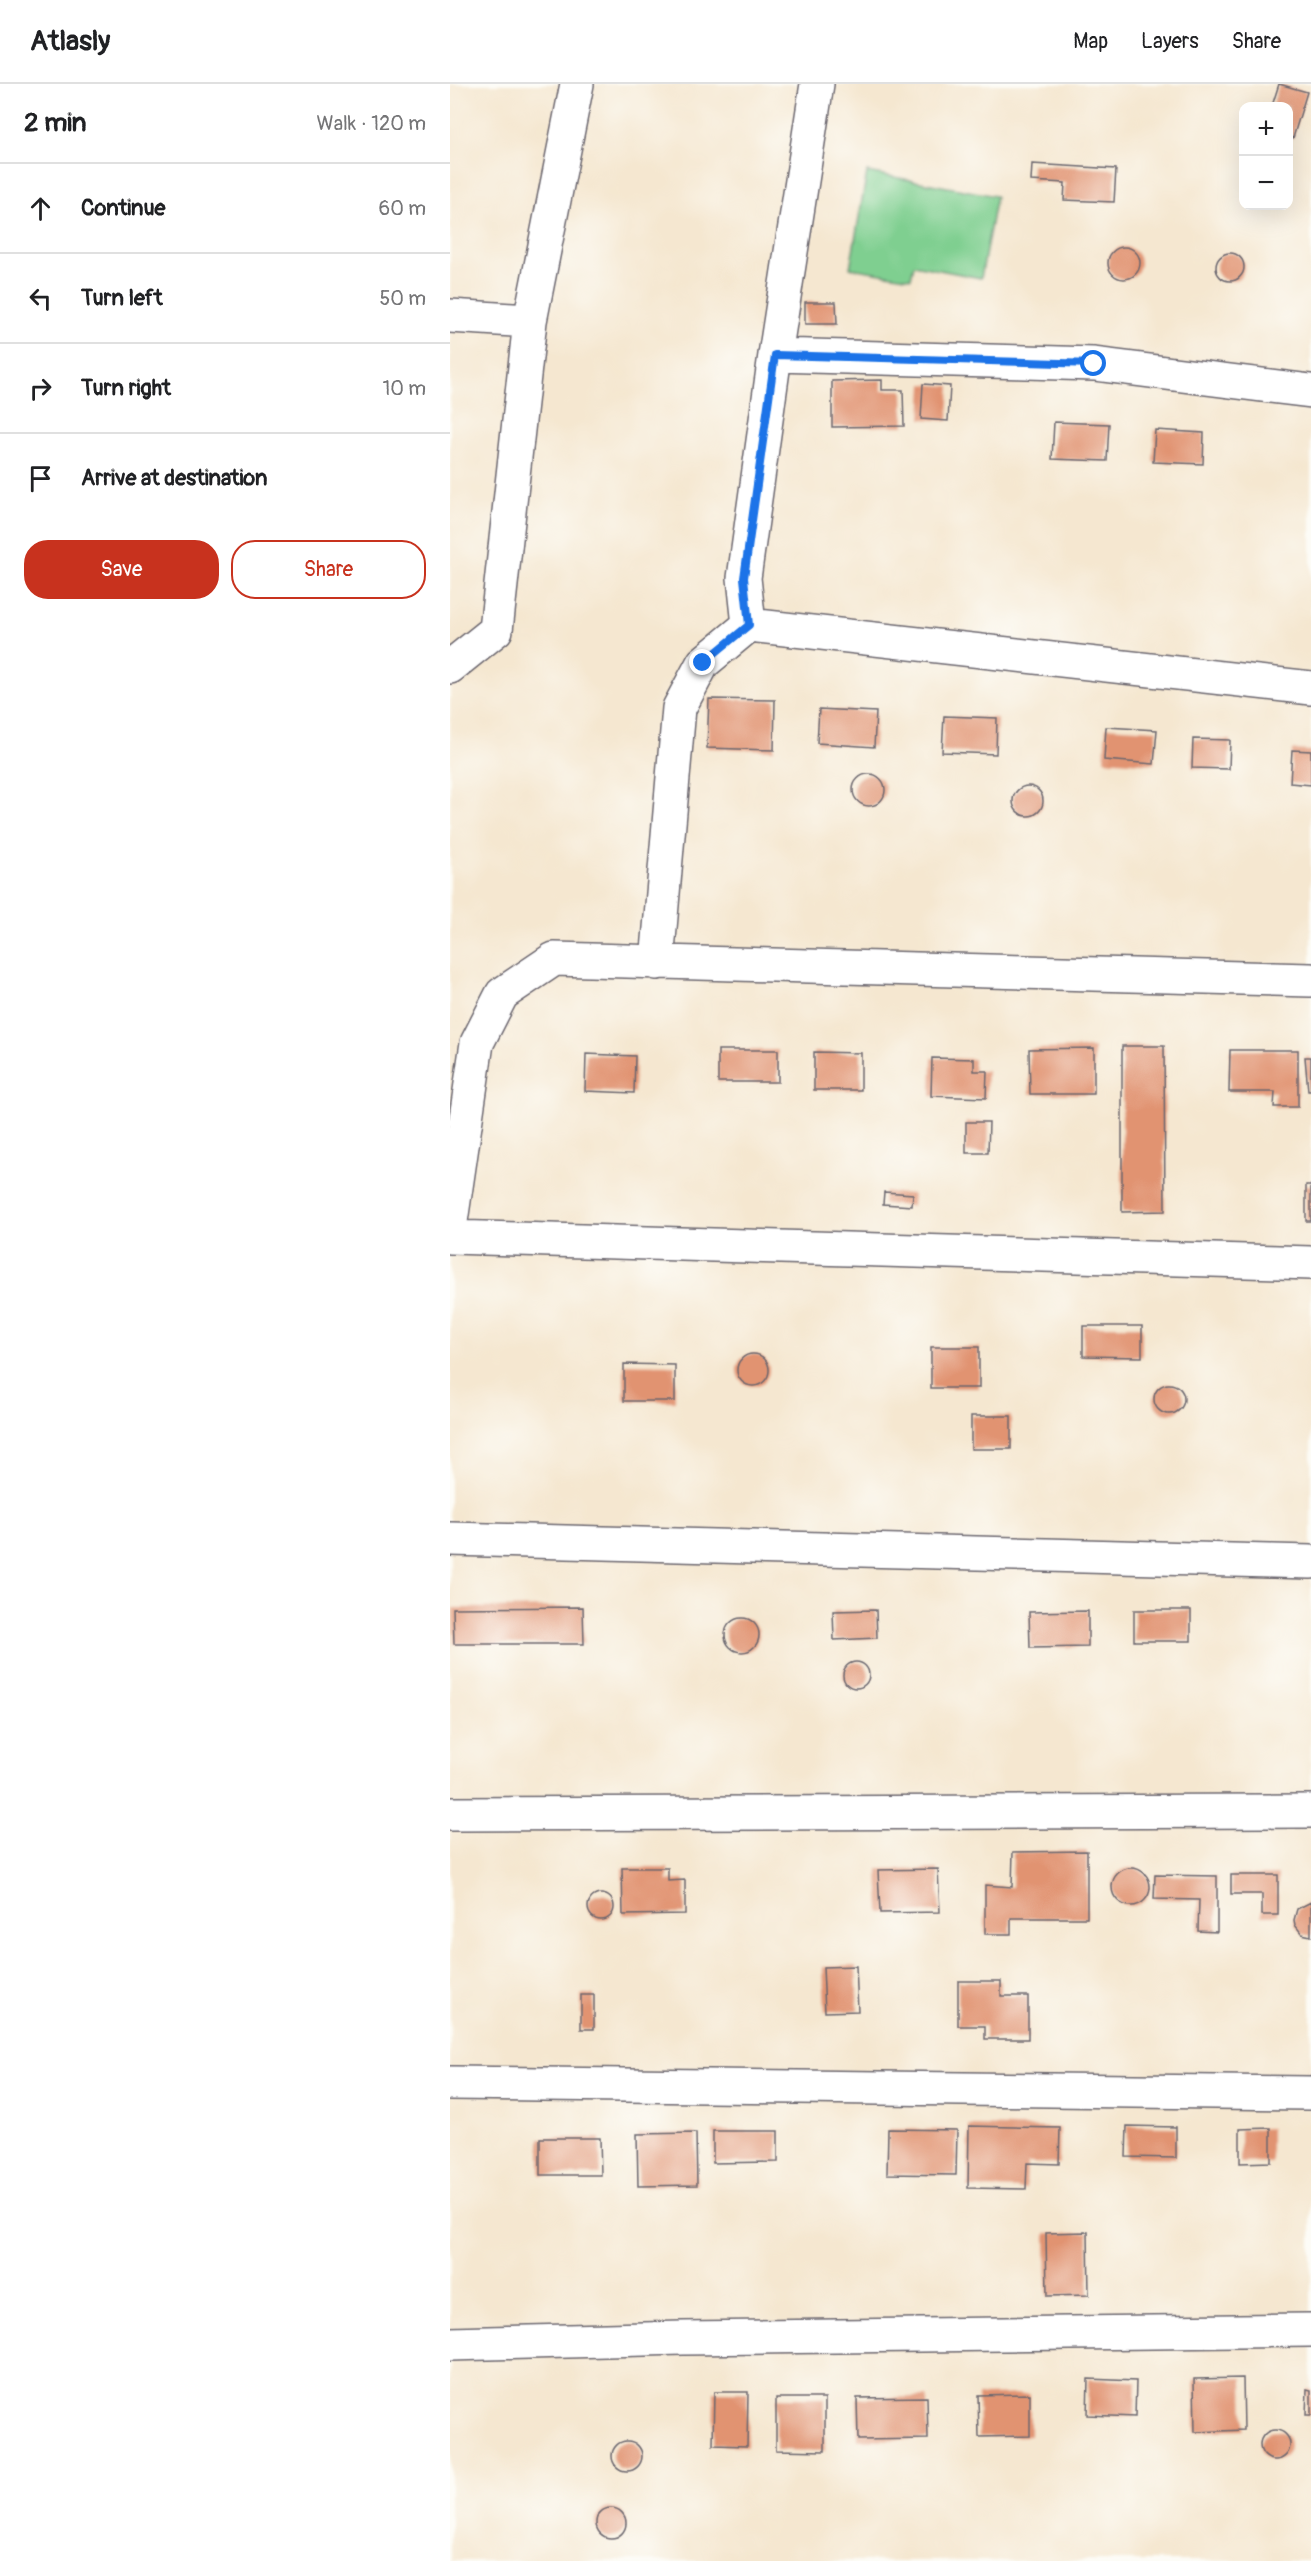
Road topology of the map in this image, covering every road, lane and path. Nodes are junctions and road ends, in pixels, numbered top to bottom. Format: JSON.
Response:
{"nodes":[{"id":1,"x":577,"y":84,"type":"edge"},
{"id":2,"x":817,"y":84,"type":"edge"},
{"id":3,"x":450,"y":316,"type":"edge"},
{"id":4,"x":530,"y":321,"type":"junction"},
{"id":5,"x":775,"y":355,"type":"junction"},
{"id":6,"x":1311,"y":391,"type":"edge"},
{"id":7,"x":749,"y":625,"type":"junction"},
{"id":8,"x":450,"y":667,"type":"edge"},
{"id":9,"x":1311,"y":688,"type":"edge"},
{"id":10,"x":657,"y":963,"type":"junction"},
{"id":11,"x":1311,"y":980,"type":"edge"},
{"id":12,"x":450,"y":1228,"type":"edge"},
{"id":13,"x":450,"y":1237,"type":"edge"},
{"id":14,"x":1311,"y":1263,"type":"edge"},
{"id":15,"x":450,"y":1539,"type":"edge"},
{"id":16,"x":1311,"y":1562,"type":"edge"},
{"id":17,"x":1311,"y":1811,"type":"edge"},
{"id":18,"x":450,"y":1814,"type":"edge"},
{"id":19,"x":450,"y":2083,"type":"edge"},
{"id":20,"x":1311,"y":2094,"type":"edge"},
{"id":21,"x":1311,"y":2330,"type":"edge"},
{"id":22,"x":450,"y":2344,"type":"edge"}],
"edges":[{"from":1,"to":4,"type":"street"},
{"from":2,"to":5,"type":"street"},
{"from":3,"to":4,"type":"street"},
{"from":4,"to":8,"type":"street"},
{"from":5,"to":6,"type":"street"},
{"from":5,"to":7,"type":"street"},
{"from":7,"to":9,"type":"street"},
{"from":7,"to":10,"type":"street"},
{"from":10,"to":11,"type":"street"},
{"from":10,"to":12,"type":"street"},
{"from":13,"to":14,"type":"street"},
{"from":15,"to":16,"type":"street"},
{"from":17,"to":18,"type":"street"},
{"from":19,"to":20,"type":"street"},
{"from":21,"to":22,"type":"street"}]}
